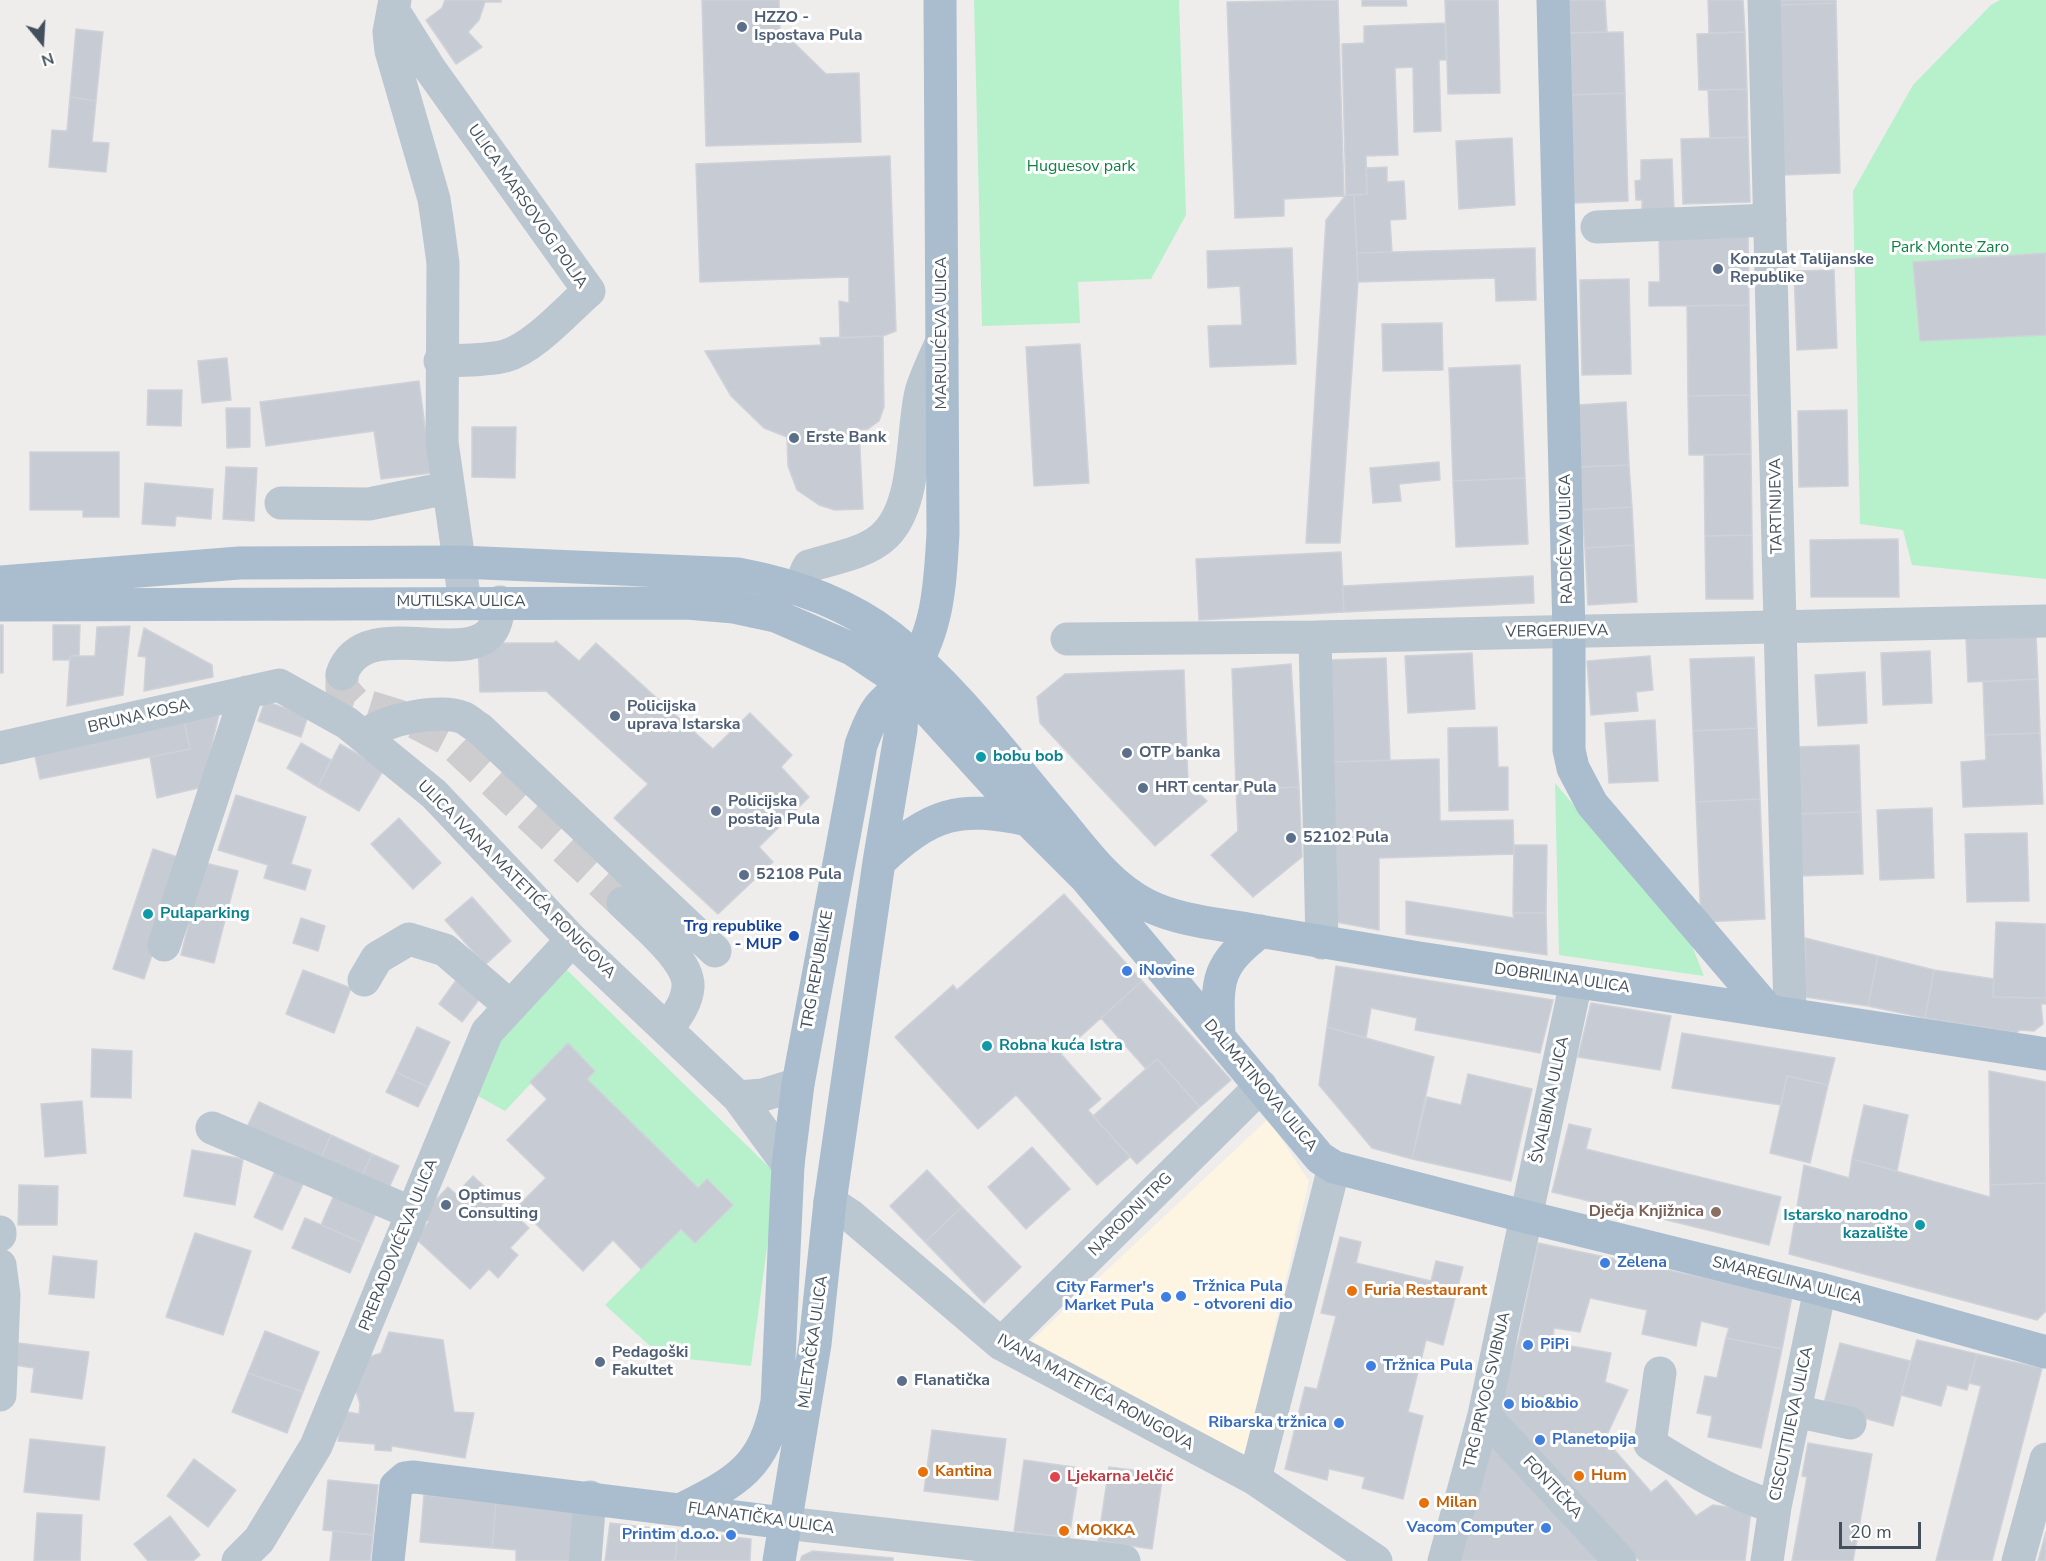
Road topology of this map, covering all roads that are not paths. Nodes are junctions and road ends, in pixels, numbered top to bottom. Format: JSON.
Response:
{"nodes":[{"id":1,"x":940,"y":0,"type":"edge"},
{"id":2,"x":1553,"y":0,"type":"edge"},
{"id":3,"x":1764,"y":0,"type":"edge"},
{"id":4,"x":394,"y":5,"type":"edge"},
{"id":5,"x":1770,"y":220,"type":"junction"},
{"id":6,"x":1597,"y":227,"type":"dead end"},
{"id":7,"x":942,"y":341,"type":"junction"},
{"id":8,"x":440,"y":361,"type":"junction"},
{"id":9,"x":447,"y":488,"type":"junction"},
{"id":10,"x":281,"y":504,"type":"dead end"},
{"id":11,"x":460,"y":562,"type":"junction"},
{"id":12,"x":0,"y":582,"type":"edge"},
{"id":13,"x":808,"y":592,"type":"junction"},
{"id":14,"x":465,"y":602,"type":"junction"},
{"id":15,"x":500,"y":602,"type":"junction"},
{"id":16,"x":0,"y":605,"type":"edge"},
{"id":17,"x":2046,"y":621,"type":"edge"},
{"id":18,"x":1780,"y":627,"type":"junction"},
{"id":19,"x":1569,"y":632,"type":"junction"},
{"id":20,"x":1315,"y":637,"type":"junction"},
{"id":21,"x":1067,"y":639,"type":"dead end"},
{"id":22,"x":910,"y":672,"type":"junction"},
{"id":23,"x":342,"y":674,"type":"dead end"},
{"id":24,"x":279,"y":685,"type":"joint"},
{"id":25,"x":247,"y":692,"type":"junction"},
{"id":26,"x":365,"y":736,"type":"junction"},
{"id":27,"x":0,"y":748,"type":"edge"},
{"id":28,"x":1028,"y":820,"type":"junction"},
{"id":29,"x":879,"y":862,"type":"junction"},
{"id":30,"x":1090,"y":870,"type":"junction"},
{"id":31,"x":623,"y":903,"type":"tunnel mouth"},
{"id":32,"x":1261,"y":931,"type":"junction"},
{"id":33,"x":572,"y":940,"type":"junction"},
{"id":34,"x":1322,"y":943,"type":"junction"},
{"id":35,"x":164,"y":945,"type":"dead end"},
{"id":36,"x":715,"y":951,"type":"dead end"},
{"id":37,"x":364,"y":980,"type":"dead end"},
{"id":38,"x":1576,"y":982,"type":"junction"},
{"id":39,"x":510,"y":1006,"type":"junction"},
{"id":40,"x":1779,"y":1011,"type":"junction"},
{"id":41,"x":667,"y":1029,"type":"junction"},
{"id":42,"x":1219,"y":1036,"type":"junction"},
{"id":43,"x":2046,"y":1054,"type":"edge"},
{"id":44,"x":798,"y":1084,"type":"junction"},
{"id":45,"x":1262,"y":1086,"type":"junction"},
{"id":46,"x":738,"y":1097,"type":"junction"},
{"id":47,"x":212,"y":1128,"type":"dead end"},
{"id":48,"x":788,"y":1165,"type":"junction"},
{"id":49,"x":1334,"y":1167,"type":"junction"},
{"id":50,"x":830,"y":1202,"type":"junction"},
{"id":51,"x":412,"y":1213,"type":"junction"},
{"id":52,"x":1527,"y":1217,"type":"junction"},
{"id":53,"x":0,"y":1265,"type":"edge"},
{"id":54,"x":1820,"y":1288,"type":"junction"},
{"id":55,"x":1001,"y":1344,"type":"junction"},
{"id":56,"x":2046,"y":1352,"type":"edge"},
{"id":57,"x":1659,"y":1373,"type":"dead end"},
{"id":58,"x":0,"y":1395,"type":"edge"},
{"id":59,"x":1795,"y":1411,"type":"junction"},
{"id":60,"x":1484,"y":1415,"type":"junction"},
{"id":61,"x":1850,"y":1423,"type":"dead end"},
{"id":62,"x":2046,"y":1459,"type":"edge"},
{"id":63,"x":1255,"y":1479,"type":"junction"},
{"id":64,"x":590,"y":1497,"type":"junction"},
{"id":65,"x":1775,"y":1507,"type":"junction"},
{"id":66,"x":682,"y":1509,"type":"junction"},
{"id":67,"x":785,"y":1523,"type":"junction"},
{"id":68,"x":238,"y":1561,"type":"edge"},
{"id":69,"x":388,"y":1561,"type":"edge"},
{"id":70,"x":585,"y":1561,"type":"edge"},
{"id":71,"x":778,"y":1561,"type":"edge"},
{"id":72,"x":1124,"y":1561,"type":"edge"},
{"id":73,"x":1376,"y":1561,"type":"edge"},
{"id":74,"x":1444,"y":1561,"type":"edge"},
{"id":75,"x":1620,"y":1561,"type":"edge"},
{"id":76,"x":1767,"y":1561,"type":"edge"},
{"id":77,"x":2018,"y":1561,"type":"edge"}],
"edges":[{"from":1,"to":7,"type":"main road","name":"MARULIĆEVA ULICA"},
{"from":2,"to":19,"type":"main road","name":"RADIĆEVA ULICA"},
{"from":3,"to":5,"type":"street","name":"TARTINIJEVA"},
{"from":4,"to":8,"type":"street","name":"ULICA MARSOVOG POLJA"},
{"from":4,"to":8,"type":"street","name":"ULICA MARSOVOG POLJA"},
{"from":5,"to":6,"type":"street"},
{"from":5,"to":18,"type":"street","name":"TARTINIJEVA"},
{"from":7,"to":13,"type":"street"},
{"from":7,"to":22,"type":"main road","name":"MARULIĆEVA ULICA"},
{"from":8,"to":9,"type":"street","name":"ULICA MARSOVOG POLJA"},
{"from":9,"to":10,"type":"street"},
{"from":9,"to":11,"type":"street","name":"ULICA MARSOVOG POLJA"},
{"from":11,"to":12,"type":"main road"},
{"from":11,"to":13,"type":"main road"},
{"from":11,"to":14,"type":"street","name":"ULICA MARSOVOG POLJA"},
{"from":13,"to":22,"type":"main road"},
{"from":14,"to":15,"type":"main road","name":"MUTILSKA ULICA"},
{"from":14,"to":16,"type":"main road","name":"MUTILSKA ULICA"},
{"from":15,"to":22,"type":"main road","name":"MUTILSKA ULICA"},
{"from":15,"to":23,"type":"street"},
{"from":17,"to":18,"type":"street","name":"VERGERIJEVA"},
{"from":18,"to":19,"type":"street","name":"VERGERIJEVA"},
{"from":18,"to":40,"type":"street","name":"TARTINIJEVA"},
{"from":19,"to":20,"type":"street","name":"VERGERIJEVA"},
{"from":19,"to":40,"type":"main road","name":"RADIĆEVA ULICA"},
{"from":20,"to":21,"type":"street","name":"VERGERIJEVA"},
{"from":20,"to":34,"type":"street"},
{"from":22,"to":28,"type":"main road"},
{"from":22,"to":29,"type":"main road"},
{"from":22,"to":30,"type":"main road"},
{"from":22,"to":44,"type":"main road","name":"TRG REPUBLIKE"},
{"from":24,"to":25,"type":"street","name":"BRUNA KOSA"},
{"from":24,"to":26,"type":"street","name":"ULICA IVANA MATETIĆA RONJGOVA"},
{"from":25,"to":27,"type":"street","name":"BRUNA KOSA"},
{"from":25,"to":35,"type":"street"},
{"from":26,"to":33,"type":"street","name":"ULICA IVANA MATETIĆA RONJGOVA"},
{"from":26,"to":36,"type":"street"},
{"from":28,"to":29,"type":"main road"},
{"from":28,"to":30,"type":"main road"},
{"from":29,"to":50,"type":"main road","name":"MLETAČKA ULICA"},
{"from":30,"to":32,"type":"main road","name":"DOBRILINA ULICA"},
{"from":30,"to":42,"type":"main road","name":"DALMATINOVA ULICA"},
{"from":31,"to":41,"type":"street"},
{"from":32,"to":34,"type":"main road","name":"DOBRILINA ULICA"},
{"from":32,"to":42,"type":"main road"},
{"from":33,"to":39,"type":"street","name":"PRERADOVIĆEVA ULICA"},
{"from":33,"to":41,"type":"street","name":"ULICA IVANA MATETIĆA RONJGOVA"},
{"from":34,"to":38,"type":"main road","name":"DOBRILINA ULICA"},
{"from":37,"to":39,"type":"street"},
{"from":38,"to":40,"type":"main road","name":"DOBRILINA ULICA"},
{"from":38,"to":52,"type":"street","name":"ŠVALBINA ULICA"},
{"from":39,"to":51,"type":"street","name":"PRERADOVIĆEVA ULICA"},
{"from":40,"to":43,"type":"main road","name":"DOBRILINA ULICA"},
{"from":41,"to":46,"type":"street","name":"ULICA IVANA MATETIĆA RONJGOVA"},
{"from":42,"to":45,"type":"main road","name":"DALMATINOVA ULICA"},
{"from":44,"to":46,"type":"street"},
{"from":44,"to":48,"type":"main road","name":"TRG REPUBLIKE"},
{"from":45,"to":49,"type":"main road","name":"DALMATINOVA ULICA"},
{"from":45,"to":55,"type":"street","name":"NARODNI TRG"},
{"from":46,"to":48,"type":"street"},
{"from":47,"to":51,"type":"street"},
{"from":48,"to":66,"type":"main road","name":"MLETAČKA ULICA"},
{"from":49,"to":52,"type":"main road","name":"DALMATINOVA ULICA"},
{"from":49,"to":63,"type":"street"},
{"from":50,"to":55,"type":"street","name":"IVANA MATETIĆA RONJGOVA"},
{"from":50,"to":67,"type":"main road","name":"MLETAČKA ULICA"},
{"from":51,"to":68,"type":"street","name":"PRERADOVIĆEVA ULICA"},
{"from":52,"to":54,"type":"main road","name":"SMAREGLINA ULICA"},
{"from":52,"to":60,"type":"street","name":"TRG PRVOG SVIBNJA"},
{"from":53,"to":58,"type":"street"},
{"from":54,"to":56,"type":"main road","name":"SMAREGLINA ULICA"},
{"from":54,"to":59,"type":"street","name":"CISCUTTIJEVA ULICA"},
{"from":55,"to":63,"type":"street","name":"IVANA MATETIĆA RONJGOVA"},
{"from":57,"to":65,"type":"street"},
{"from":59,"to":61,"type":"street"},
{"from":59,"to":65,"type":"street","name":"CISCUTTIJEVA ULICA"},
{"from":60,"to":74,"type":"street","name":"TRG PRVOG SVIBNJA"},
{"from":60,"to":75,"type":"street","name":"FONTIČKA"},
{"from":62,"to":77,"type":"street"},
{"from":63,"to":73,"type":"street","name":"IVANA MATETIĆA RONJGOVA"},
{"from":64,"to":66,"type":"main road","name":"FLANATIČKA ULICA"},
{"from":64,"to":69,"type":"main road","name":"FLANATIČKA ULICA"},
{"from":64,"to":70,"type":"street"},
{"from":65,"to":76,"type":"street","name":"CISCUTTIJEVA ULICA"},
{"from":66,"to":67,"type":"main road","name":"FLANATIČKA ULICA"},
{"from":67,"to":71,"type":"main road","name":"MLETAČKA ULICA"},
{"from":67,"to":72,"type":"street","name":"FLANATIČKA ULICA"}]}
